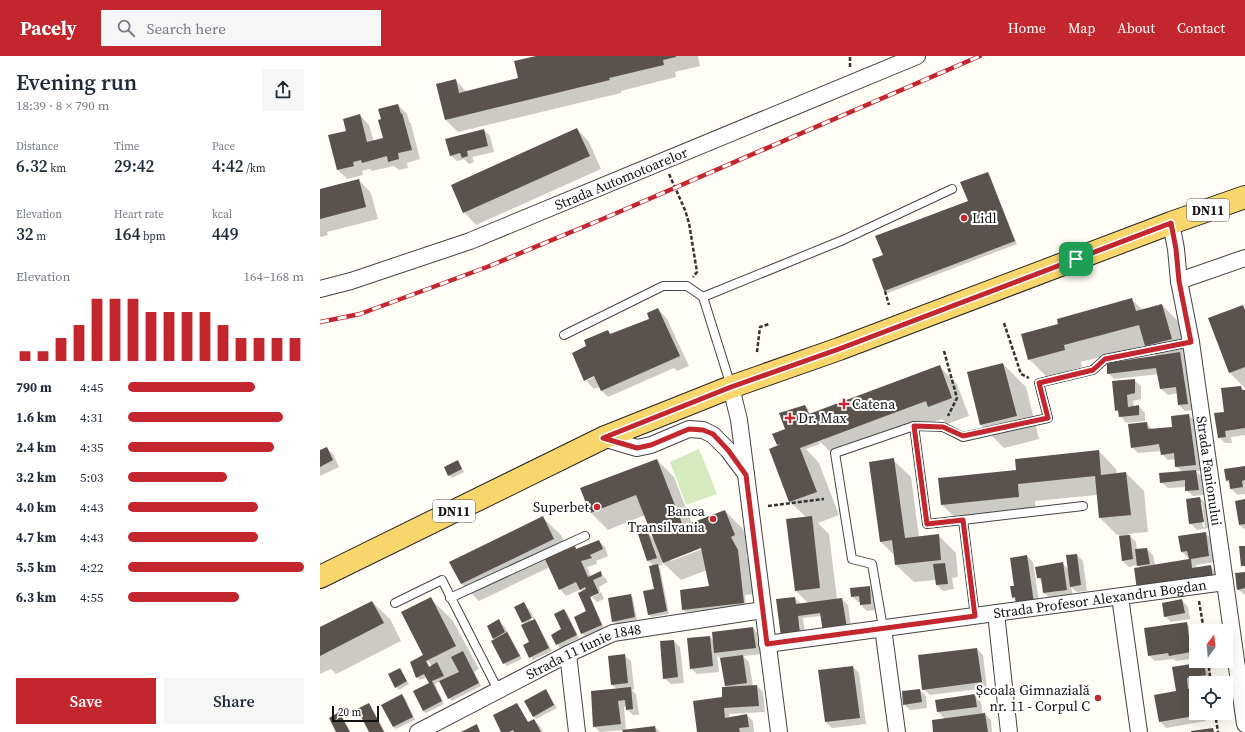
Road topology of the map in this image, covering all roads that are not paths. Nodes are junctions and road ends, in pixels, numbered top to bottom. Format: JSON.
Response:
{"nodes":[{"id":1,"x":917,"y":56,"type":"edge"},
{"id":2,"x":952,"y":189,"type":"dead end"},
{"id":3,"x":1245,"y":197,"type":"edge"},
{"id":4,"x":1171,"y":223,"type":"junction"},
{"id":5,"x":1245,"y":258,"type":"edge"},
{"id":6,"x":1179,"y":281,"type":"junction"},
{"id":7,"x":320,"y":289,"type":"edge"},
{"id":8,"x":703,"y":297,"type":"junction"},
{"id":9,"x":564,"y":335,"type":"dead end"},
{"id":10,"x":1191,"y":342,"type":"junction"},
{"id":11,"x":731,"y":387,"type":"junction"},
{"id":12,"x":914,"y":426,"type":"junction"},
{"id":13,"x":603,"y":438,"type":"junction"},
{"id":14,"x":746,"y":475,"type":"junction"},
{"id":15,"x":1083,"y":506,"type":"dead end"},
{"id":16,"x":963,"y":520,"type":"junction"},
{"id":17,"x":585,"y":536,"type":"dead end"},
{"id":18,"x":320,"y":577,"type":"edge"},
{"id":19,"x":1225,"y":582,"type":"junction"},
{"id":20,"x":1120,"y":597,"type":"junction"},
{"id":21,"x":450,"y":598,"type":"junction"},
{"id":22,"x":396,"y":603,"type":"dead end"},
{"id":23,"x":763,"y":610,"type":"junction"},
{"id":24,"x":996,"y":613,"type":"junction"},
{"id":25,"x":975,"y":616,"type":"junction"},
{"id":26,"x":884,"y":628,"type":"junction"},
{"id":27,"x":767,"y":644,"type":"junction"},
{"id":28,"x":568,"y":654,"type":"junction"},
{"id":29,"x":500,"y":689,"type":"junction"},
{"id":30,"x":1245,"y":720,"type":"edge"},
{"id":31,"x":1245,"y":724,"type":"edge"},
{"id":32,"x":418,"y":732,"type":"edge"},
{"id":33,"x":577,"y":732,"type":"edge"},
{"id":34,"x":779,"y":732,"type":"edge"},
{"id":35,"x":897,"y":732,"type":"edge"},
{"id":36,"x":1009,"y":732,"type":"edge"},
{"id":37,"x":1139,"y":732,"type":"edge"}],
"edges":[{"from":1,"to":7,"type":"street","name":"Strada Automotoarelor"},
{"from":2,"to":8,"type":"lane"},
{"from":3,"to":4,"type":"main road","number":"DN11"},
{"from":4,"to":6,"type":"street","name":"Strada Fanionului"},
{"from":4,"to":11,"type":"main road","number":"DN11"},
{"from":5,"to":6,"type":"street"},
{"from":6,"to":10,"type":"street","name":"Strada Fanionului"},
{"from":8,"to":9,"type":"lane"},
{"from":8,"to":11,"type":"lane"},
{"from":10,"to":12,"type":"lane"},
{"from":10,"to":19,"type":"street","name":"Strada Fanionului"},
{"from":11,"to":13,"type":"main road","number":"DN11"},
{"from":11,"to":14,"type":"street"},
{"from":12,"to":16,"type":"lane"},
{"from":12,"to":26,"type":"lane"},
{"from":13,"to":14,"type":"street"},
{"from":13,"to":18,"type":"main road","number":"DN11"},
{"from":14,"to":23,"type":"street"},
{"from":15,"to":16,"type":"lane"},
{"from":16,"to":25,"type":"lane","name":"Strada Profesor Alexandru Bogdan"},
{"from":17,"to":21,"type":"lane"},
{"from":19,"to":20,"type":"street","name":"Strada Profesor Alexandru Bogdan"},
{"from":19,"to":30,"type":"street","name":"Strada Fanionului"},
{"from":20,"to":24,"type":"street","name":"Strada Profesor Alexandru Bogdan"},
{"from":20,"to":37,"type":"street"},
{"from":21,"to":22,"type":"lane"},
{"from":21,"to":29,"type":"lane"},
{"from":23,"to":27,"type":"street"},
{"from":23,"to":28,"type":"street","name":"Strada 11 Iunie 1848"},
{"from":24,"to":25,"type":"street","name":"Strada Profesor Alexandru Bogdan"},
{"from":24,"to":36,"type":"street"},
{"from":25,"to":26,"type":"street","name":"Strada Profesor Alexandru Bogdan"},
{"from":26,"to":27,"type":"street","name":"Strada Profesor Alexandru Bogdan"},
{"from":26,"to":35,"type":"street"},
{"from":27,"to":34,"type":"street"},
{"from":28,"to":29,"type":"street","name":"Strada 11 Iunie 1848"},
{"from":28,"to":33,"type":"street"},
{"from":29,"to":32,"type":"street","name":"Strada 11 Iunie 1848"},
{"from":30,"to":31,"type":"street","name":"Strada Fanionului"}]}
